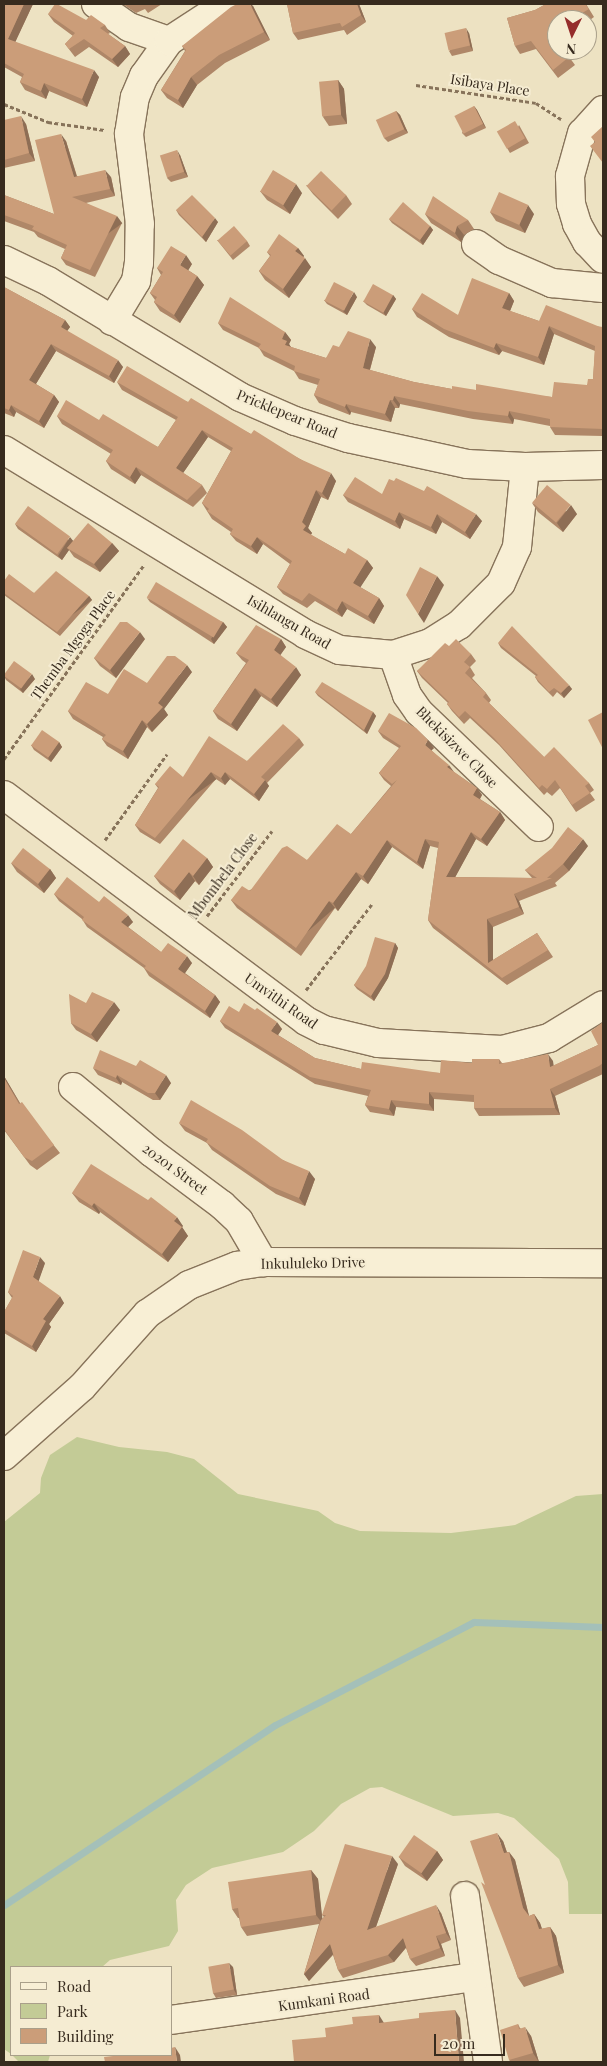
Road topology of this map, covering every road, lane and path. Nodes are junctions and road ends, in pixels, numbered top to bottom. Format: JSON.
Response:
{"nodes":[{"id":1,"x":96,"y":4,"type":"edge"},
{"id":2,"x":226,"y":4,"type":"edge"},
{"id":3,"x":169,"y":41,"type":"junction"},
{"id":4,"x":416,"y":85,"type":"dead end"},
{"id":5,"x":4,"y":104,"type":"edge"},
{"id":6,"x":603,"y":110,"type":"edge"},
{"id":7,"x":582,"y":133,"type":"junction"},
{"id":8,"x":129,"y":134,"type":"junction"},
{"id":9,"x":476,"y":244,"type":"dead end"},
{"id":10,"x":4,"y":260,"type":"edge"},
{"id":11,"x":603,"y":260,"type":"edge"},
{"id":12,"x":603,"y":288,"type":"edge"},
{"id":13,"x":112,"y":321,"type":"junction"},
{"id":14,"x":4,"y":450,"type":"edge"},
{"id":15,"x":603,"y":465,"type":"edge"},
{"id":16,"x":525,"y":467,"type":"junction"},
{"id":17,"x":160,"y":543,"type":"junction"},
{"id":18,"x":393,"y":655,"type":"junction"},
{"id":19,"x":167,"y":754,"type":"dead end"},
{"id":20,"x":4,"y":759,"type":"edge"},
{"id":21,"x":4,"y":795,"type":"edge"},
{"id":22,"x":539,"y":827,"type":"dead end"},
{"id":23,"x":272,"y":831,"type":"dead end"},
{"id":24,"x":90,"y":860,"type":"junction"},
{"id":25,"x":372,"y":904,"type":"dead end"},
{"id":26,"x":191,"y":936,"type":"junction"},
{"id":27,"x":603,"y":1005,"type":"edge"},
{"id":28,"x":291,"y":1010,"type":"junction"},
{"id":29,"x":73,"y":1088,"type":"dead end"},
{"id":30,"x":263,"y":1262,"type":"junction"},
{"id":31,"x":603,"y":1263,"type":"edge"},
{"id":32,"x":4,"y":1456,"type":"edge"},
{"id":33,"x":465,"y":1896,"type":"dead end"},
{"id":34,"x":476,"y":1977,"type":"junction"},
{"id":35,"x":172,"y":2020,"type":"edge"},
{"id":36,"x":488,"y":2062,"type":"edge"}],
"edges":[{"from":1,"to":3,"type":"street"},
{"from":2,"to":3,"type":"street"},
{"from":3,"to":8,"type":"street"},
{"from":4,"to":7,"type":"path","name":"Isibaya Place"},
{"from":5,"to":8,"type":"path"},
{"from":6,"to":7,"type":"street"},
{"from":7,"to":11,"type":"street"},
{"from":8,"to":13,"type":"street"},
{"from":9,"to":12,"type":"street"},
{"from":10,"to":13,"type":"street","name":"Pricklepear Road"},
{"from":13,"to":16,"type":"street","name":"Pricklepear Road"},
{"from":14,"to":17,"type":"street","name":"Isihlangu Road"},
{"from":15,"to":16,"type":"street","name":"Pricklepear Road"},
{"from":16,"to":18,"type":"street","name":"Isihlangu Road"},
{"from":17,"to":18,"type":"street","name":"Isihlangu Road"},
{"from":17,"to":20,"type":"path","name":"Themba Mgoga Place"},
{"from":18,"to":22,"type":"street","name":"Bhekisizwe Close"},
{"from":19,"to":24,"type":"path"},
{"from":21,"to":24,"type":"street","name":"Umvithi Road"},
{"from":23,"to":26,"type":"path","name":"Mbombela Close"},
{"from":24,"to":26,"type":"street","name":"Umvithi Road"},
{"from":25,"to":28,"type":"path"},
{"from":26,"to":28,"type":"street","name":"Umvithi Road"},
{"from":27,"to":28,"type":"street","name":"Umvithi Road"},
{"from":29,"to":30,"type":"street","name":"20201 Street"},
{"from":30,"to":31,"type":"street","name":"Inkululeko Drive"},
{"from":30,"to":32,"type":"street","name":"Inkululeko Drive"},
{"from":33,"to":34,"type":"street"},
{"from":34,"to":35,"type":"street","name":"Kumkani Road"},
{"from":34,"to":36,"type":"street"}]}
